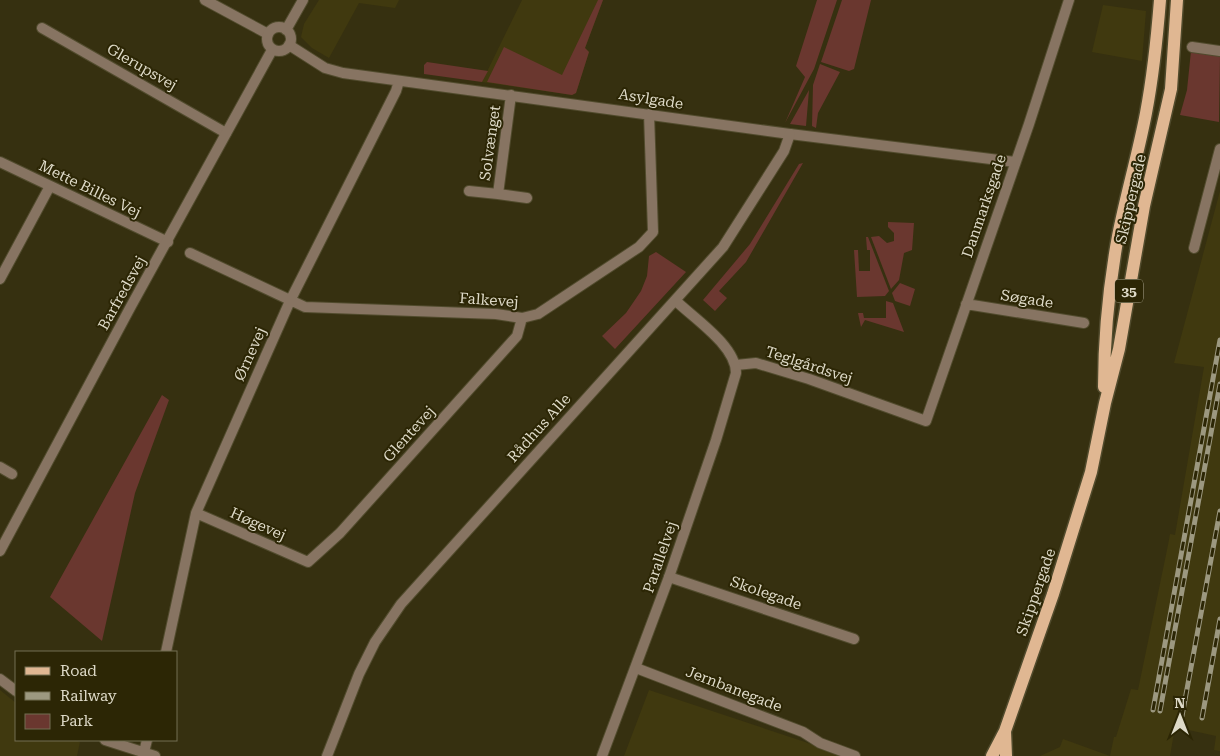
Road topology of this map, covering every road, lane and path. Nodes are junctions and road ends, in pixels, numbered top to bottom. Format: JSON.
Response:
{"nodes":[{"id":1,"x":205,"y":0,"type":"edge"},
{"id":2,"x":303,"y":0,"type":"edge"},
{"id":3,"x":1069,"y":0,"type":"edge"},
{"id":4,"x":1160,"y":0,"type":"edge"},
{"id":5,"x":1177,"y":0,"type":"edge"},
{"id":6,"x":42,"y":28,"type":"dead end"},
{"id":7,"x":286,"y":30,"type":"junction"},
{"id":8,"x":268,"y":34,"type":"junction"},
{"id":9,"x":289,"y":45,"type":"junction"},
{"id":10,"x":1192,"y":47,"type":"dead end"},
{"id":11,"x":272,"y":50,"type":"junction"},
{"id":12,"x":1220,"y":51,"type":"edge"},
{"id":13,"x":399,"y":81,"type":"junction"},
{"id":14,"x":512,"y":95,"type":"junction"},
{"id":15,"x":648,"y":114,"type":"junction"},
{"id":16,"x":226,"y":133,"type":"junction"},
{"id":17,"x":790,"y":134,"type":"junction"},
{"id":18,"x":1220,"y":149,"type":"edge"},
{"id":19,"x":0,"y":162,"type":"edge"},
{"id":20,"x":1015,"y":162,"type":"junction"},
{"id":21,"x":50,"y":186,"type":"junction"},
{"id":22,"x":469,"y":191,"type":"dead end"},
{"id":23,"x":498,"y":194,"type":"junction"},
{"id":24,"x":527,"y":198,"type":"dead end"},
{"id":25,"x":168,"y":242,"type":"junction"},
{"id":26,"x":1194,"y":248,"type":"dead end"},
{"id":27,"x":190,"y":253,"type":"dead end"},
{"id":28,"x":0,"y":279,"type":"edge"},
{"id":29,"x":290,"y":301,"type":"junction"},
{"id":30,"x":676,"y":301,"type":"junction"},
{"id":31,"x":966,"y":304,"type":"junction"},
{"id":32,"x":522,"y":318,"type":"junction"},
{"id":33,"x":1084,"y":323,"type":"dead end"},
{"id":34,"x":736,"y":365,"type":"junction"},
{"id":35,"x":1105,"y":403,"type":"junction"},
{"id":36,"x":926,"y":421,"type":"joint"},
{"id":37,"x":0,"y":467,"type":"edge"},
{"id":38,"x":12,"y":474,"type":"dead end"},
{"id":39,"x":196,"y":513,"type":"junction"},
{"id":40,"x":0,"y":551,"type":"edge"},
{"id":41,"x":308,"y":562,"type":"joint"},
{"id":42,"x":669,"y":577,"type":"junction"},
{"id":43,"x":854,"y":639,"type":"dead end"},
{"id":44,"x":166,"y":651,"type":"edge"},
{"id":45,"x":636,"y":668,"type":"junction"},
{"id":46,"x":0,"y":678,"type":"edge"},
{"id":47,"x":15,"y":690,"type":"edge"},
{"id":48,"x":1005,"y":731,"type":"junction"},
{"id":49,"x":108,"y":741,"type":"edge"},
{"id":50,"x":147,"y":741,"type":"edge"},
{"id":51,"x":144,"y":754,"type":"edge"},
{"id":52,"x":328,"y":755,"type":"edge"},
{"id":53,"x":155,"y":756,"type":"edge"},
{"id":54,"x":602,"y":756,"type":"edge"},
{"id":55,"x":855,"y":756,"type":"edge"},
{"id":56,"x":992,"y":756,"type":"edge"},
{"id":57,"x":1006,"y":756,"type":"edge"}],
"edges":[{"from":1,"to":8,"type":"street"},
{"from":2,"to":7,"type":"street"},
{"from":3,"to":20,"type":"street","name":"Danmarksgade"},
{"from":4,"to":35,"type":"main road","name":"Skippergade","number":"35"},
{"from":5,"to":35,"type":"main road","name":"Skippergade","number":"35"},
{"from":6,"to":16,"type":"street","name":"Glerupsvej"},
{"from":7,"to":8,"type":"street"},
{"from":7,"to":9,"type":"street"},
{"from":8,"to":11,"type":"street"},
{"from":9,"to":11,"type":"street"},
{"from":9,"to":13,"type":"street","name":"Asylgade"},
{"from":10,"to":12,"type":"street"},
{"from":11,"to":16,"type":"street","name":"Barfredsvej"},
{"from":13,"to":14,"type":"street","name":"Asylgade"},
{"from":13,"to":29,"type":"street","name":"Ørnevej"},
{"from":14,"to":15,"type":"street","name":"Asylgade"},
{"from":14,"to":23,"type":"street","name":"Solvænget"},
{"from":15,"to":17,"type":"street","name":"Asylgade"},
{"from":15,"to":32,"type":"street","name":"Falkevej"},
{"from":16,"to":25,"type":"street","name":"Barfredsvej"},
{"from":17,"to":20,"type":"street","name":"Asylgade"},
{"from":17,"to":30,"type":"street","name":"Rådhus Alle"},
{"from":18,"to":26,"type":"street"},
{"from":19,"to":21,"type":"street","name":"Mette Billes Vej"},
{"from":20,"to":31,"type":"street","name":"Danmarksgade"},
{"from":21,"to":25,"type":"street","name":"Mette Billes Vej"},
{"from":21,"to":28,"type":"street"},
{"from":22,"to":23,"type":"street","name":"Solvænget"},
{"from":23,"to":24,"type":"street","name":"Solvænget"},
{"from":25,"to":40,"type":"street","name":"Barfredsvej"},
{"from":27,"to":29,"type":"street","name":"Falkevej"},
{"from":29,"to":32,"type":"street","name":"Falkevej"},
{"from":29,"to":39,"type":"street","name":"Ørnevej"},
{"from":30,"to":34,"type":"street"},
{"from":30,"to":52,"type":"street","name":"Rådhus Alle"},
{"from":31,"to":33,"type":"street","name":"Søgade"},
{"from":31,"to":36,"type":"street","name":"Danmarksgade"},
{"from":32,"to":41,"type":"street","name":"Glentevej"},
{"from":34,"to":36,"type":"street","name":"Teglgårdsvej"},
{"from":34,"to":42,"type":"street","name":"Parallelvej"},
{"from":35,"to":48,"type":"main road","name":"Skippergade","number":"35"},
{"from":37,"to":38,"type":"street"},
{"from":39,"to":41,"type":"street","name":"Høgevej"},
{"from":39,"to":44,"type":"street","name":"Ørnevej"},
{"from":42,"to":43,"type":"street","name":"Skolegade"},
{"from":42,"to":45,"type":"street","name":"Parallelvej"},
{"from":45,"to":54,"type":"street","name":"Parallelvej"},
{"from":45,"to":55,"type":"street","name":"Jernbanegade"},
{"from":46,"to":47,"type":"street"},
{"from":48,"to":56,"type":"main road","name":"Skippergade","number":"35"},
{"from":48,"to":57,"type":"main road","name":"Skippergade","number":"35"},
{"from":49,"to":51,"type":"street"},
{"from":50,"to":51,"type":"street"},
{"from":51,"to":53,"type":"street"}]}
